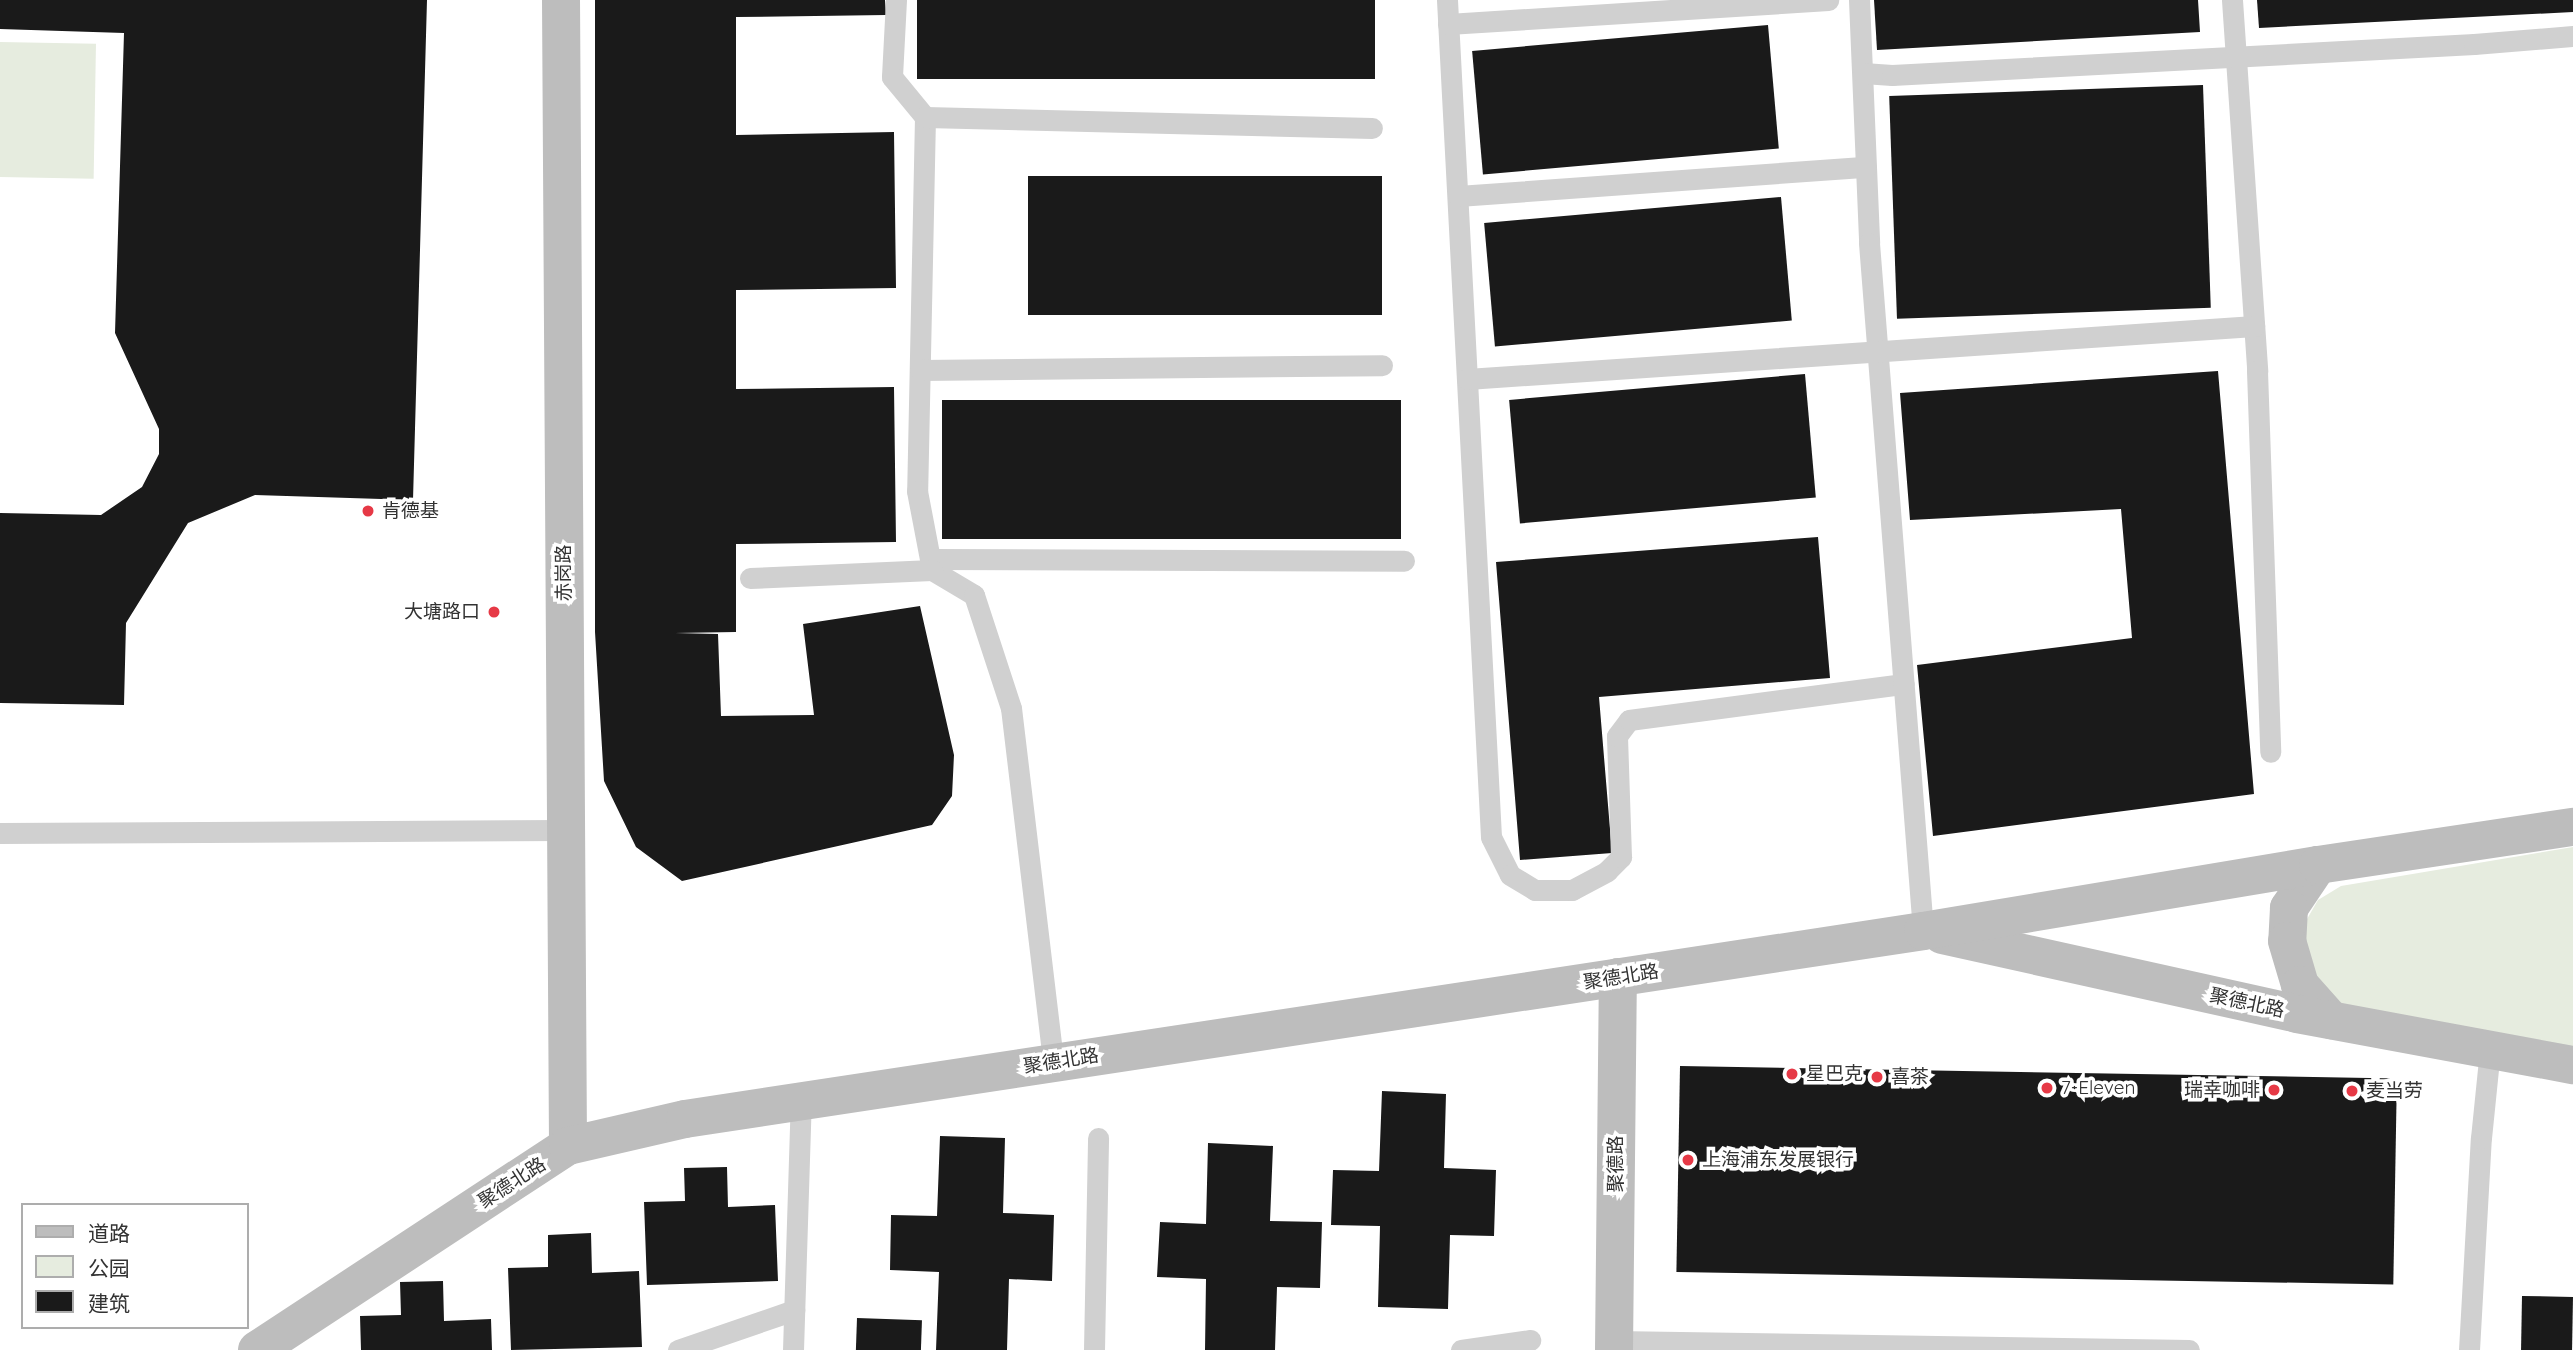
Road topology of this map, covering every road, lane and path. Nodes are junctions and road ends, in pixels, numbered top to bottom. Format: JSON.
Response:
{"nodes":[{"id":1,"x":561,"y":0,"type":"edge"},
{"id":2,"x":896,"y":0,"type":"edge"},
{"id":3,"x":1447,"y":0,"type":"edge"},
{"id":4,"x":1828,"y":0,"type":"edge"},
{"id":5,"x":1859,"y":0,"type":"edge"},
{"id":6,"x":2232,"y":0,"type":"edge"},
{"id":7,"x":1448,"y":24,"type":"junction"},
{"id":8,"x":2573,"y":36,"type":"edge"},
{"id":9,"x":2235,"y":57,"type":"junction"},
{"id":10,"x":1863,"y":73,"type":"junction"},
{"id":11,"x":925,"y":117,"type":"junction"},
{"id":12,"x":1372,"y":128,"type":"dead end"},
{"id":13,"x":1866,"y":167,"type":"junction"},
{"id":14,"x":1458,"y":196,"type":"junction"},
{"id":15,"x":2254,"y":326,"type":"junction"},
{"id":16,"x":1878,"y":350,"type":"junction"},
{"id":17,"x":1382,"y":365,"type":"dead end"},
{"id":18,"x":920,"y":370,"type":"junction"},
{"id":19,"x":1467,"y":379,"type":"junction"},
{"id":20,"x":1404,"y":561,"type":"dead end"},
{"id":21,"x":932,"y":565,"type":"junction"},
{"id":22,"x":750,"y":578,"type":"dead end"},
{"id":23,"x":1904,"y":684,"type":"junction"},
{"id":24,"x":2270,"y":752,"type":"dead end"},
{"id":25,"x":2573,"y":827,"type":"edge"},
{"id":26,"x":566,"y":831,"type":"junction"},
{"id":27,"x":0,"y":834,"type":"edge"},
{"id":28,"x":2318,"y":865,"type":"junction"},
{"id":29,"x":1923,"y":931,"type":"junction"},
{"id":30,"x":1618,"y":977,"type":"junction"},
{"id":31,"x":2331,"y":1020,"type":"junction"},
{"id":32,"x":2490,"y":1049,"type":"junction"},
{"id":33,"x":1054,"y":1062,"type":"junction"},
{"id":34,"x":2573,"y":1065,"type":"edge"},
{"id":35,"x":801,"y":1101,"type":"junction"},
{"id":36,"x":1098,"y":1138,"type":"dead end"},
{"id":37,"x":568,"y":1146,"type":"junction"},
{"id":38,"x":794,"y":1310,"type":"junction"},
{"id":39,"x":1530,"y":1340,"type":"dead end"},
{"id":40,"x":1614,"y":1345,"type":"edge"},
{"id":41,"x":257,"y":1350,"type":"edge"},
{"id":42,"x":678,"y":1350,"type":"edge"},
{"id":43,"x":793,"y":1350,"type":"edge"},
{"id":44,"x":1094,"y":1350,"type":"edge"},
{"id":45,"x":1461,"y":1350,"type":"edge"},
{"id":46,"x":2189,"y":1350,"type":"edge"},
{"id":47,"x":2469,"y":1350,"type":"edge"}],
"edges":[{"from":1,"to":26,"type":"street","name":"赤岗路"},
{"from":2,"to":11,"type":"lane"},
{"from":3,"to":7,"type":"lane"},
{"from":4,"to":7,"type":"lane"},
{"from":5,"to":10,"type":"lane"},
{"from":6,"to":9,"type":"lane"},
{"from":7,"to":14,"type":"lane"},
{"from":8,"to":9,"type":"lane"},
{"from":9,"to":10,"type":"lane"},
{"from":9,"to":15,"type":"lane"},
{"from":10,"to":13,"type":"lane"},
{"from":11,"to":12,"type":"lane"},
{"from":11,"to":18,"type":"lane"},
{"from":13,"to":14,"type":"lane"},
{"from":13,"to":16,"type":"lane"},
{"from":14,"to":19,"type":"lane"},
{"from":15,"to":16,"type":"lane"},
{"from":15,"to":24,"type":"lane"},
{"from":16,"to":19,"type":"lane"},
{"from":16,"to":23,"type":"lane"},
{"from":17,"to":18,"type":"lane"},
{"from":18,"to":21,"type":"lane"},
{"from":19,"to":23,"type":"lane"},
{"from":20,"to":21,"type":"lane"},
{"from":21,"to":22,"type":"lane"},
{"from":21,"to":33,"type":"lane"},
{"from":23,"to":29,"type":"lane"},
{"from":25,"to":28,"type":"street","name":"聚德北路"},
{"from":26,"to":27,"type":"lane"},
{"from":26,"to":37,"type":"street","name":"赤岗路"},
{"from":28,"to":29,"type":"street","name":"聚德北路"},
{"from":28,"to":31,"type":"street"},
{"from":29,"to":30,"type":"street","name":"聚德北路"},
{"from":29,"to":31,"type":"street","name":"聚德北路"},
{"from":30,"to":33,"type":"street","name":"聚德北路"},
{"from":30,"to":40,"type":"street","name":"聚德路"},
{"from":31,"to":32,"type":"street","name":"聚德北路"},
{"from":32,"to":34,"type":"street","name":"聚德北路"},
{"from":32,"to":47,"type":"lane"},
{"from":33,"to":35,"type":"street","name":"聚德北路"},
{"from":35,"to":37,"type":"street","name":"聚德北路"},
{"from":35,"to":38,"type":"lane"},
{"from":36,"to":44,"type":"lane"},
{"from":37,"to":41,"type":"street","name":"聚德北路"},
{"from":38,"to":42,"type":"lane"},
{"from":38,"to":43,"type":"lane"},
{"from":39,"to":45,"type":"lane"},
{"from":40,"to":46,"type":"lane"}]}
